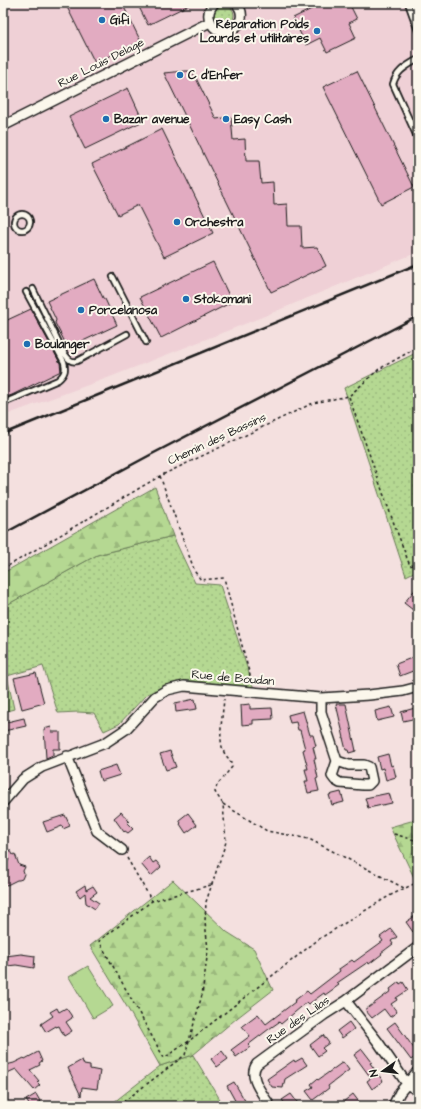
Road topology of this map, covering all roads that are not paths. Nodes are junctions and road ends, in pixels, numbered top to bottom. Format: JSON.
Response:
{"nodes":[{"id":1,"x":214,"y":3,"type":"edge"},
{"id":2,"x":408,"y":3,"type":"edge"},
{"id":3,"x":241,"y":4,"type":"edge"},
{"id":4,"x":210,"y":22,"type":"junction"},
{"id":5,"x":418,"y":31,"type":"edge"},
{"id":6,"x":418,"y":59,"type":"edge"},
{"id":7,"x":3,"y":126,"type":"edge"},
{"id":8,"x":418,"y":139,"type":"edge"},
{"id":9,"x":113,"y":277,"type":"dead end"},
{"id":10,"x":33,"y":289,"type":"dead end"},
{"id":11,"x":26,"y":292,"type":"dead end"},
{"id":12,"x":127,"y":334,"type":"dead end"},
{"id":13,"x":146,"y":342,"type":"dead end"},
{"id":14,"x":3,"y":402,"type":"edge"},
{"id":15,"x":418,"y":687,"type":"edge"},
{"id":16,"x":321,"y":698,"type":"junction"},
{"id":17,"x":67,"y":756,"type":"junction"},
{"id":18,"x":337,"y":761,"type":"dead end"},
{"id":19,"x":3,"y":802,"type":"edge"},
{"id":20,"x":122,"y":850,"type":"road end"},
{"id":21,"x":418,"y":947,"type":"edge"},
{"id":22,"x":346,"y":1001,"type":"junction"},
{"id":23,"x":418,"y":1071,"type":"edge"},
{"id":24,"x":407,"y":1084,"type":"junction"},
{"id":25,"x":418,"y":1091,"type":"edge"},
{"id":26,"x":270,"y":1106,"type":"edge"},
{"id":27,"x":393,"y":1106,"type":"edge"}],
"edges":[{"from":1,"to":4,"type":"street"},
{"from":2,"to":5,"type":"lane"},
{"from":3,"to":4,"type":"street"},
{"from":4,"to":7,"type":"street","name":"Rue Louis Delage"},
{"from":6,"to":8,"type":"lane"},
{"from":9,"to":13,"type":"lane"},
{"from":10,"to":12,"type":"lane"},
{"from":11,"to":14,"type":"lane"},
{"from":15,"to":16,"type":"street","name":"Rue de Boudan"},
{"from":16,"to":17,"type":"street","name":"Rue de Boudan"},
{"from":16,"to":18,"type":"street"},
{"from":17,"to":19,"type":"street","name":"Rue de Boudan"},
{"from":17,"to":20,"type":"street"},
{"from":21,"to":22,"type":"street"},
{"from":22,"to":24,"type":"street","name":"Rue des Lilas"},
{"from":22,"to":26,"type":"street","name":"Rue des Lilas"},
{"from":23,"to":24,"type":"street"},
{"from":24,"to":25,"type":"street"},
{"from":24,"to":27,"type":"street"}]}
